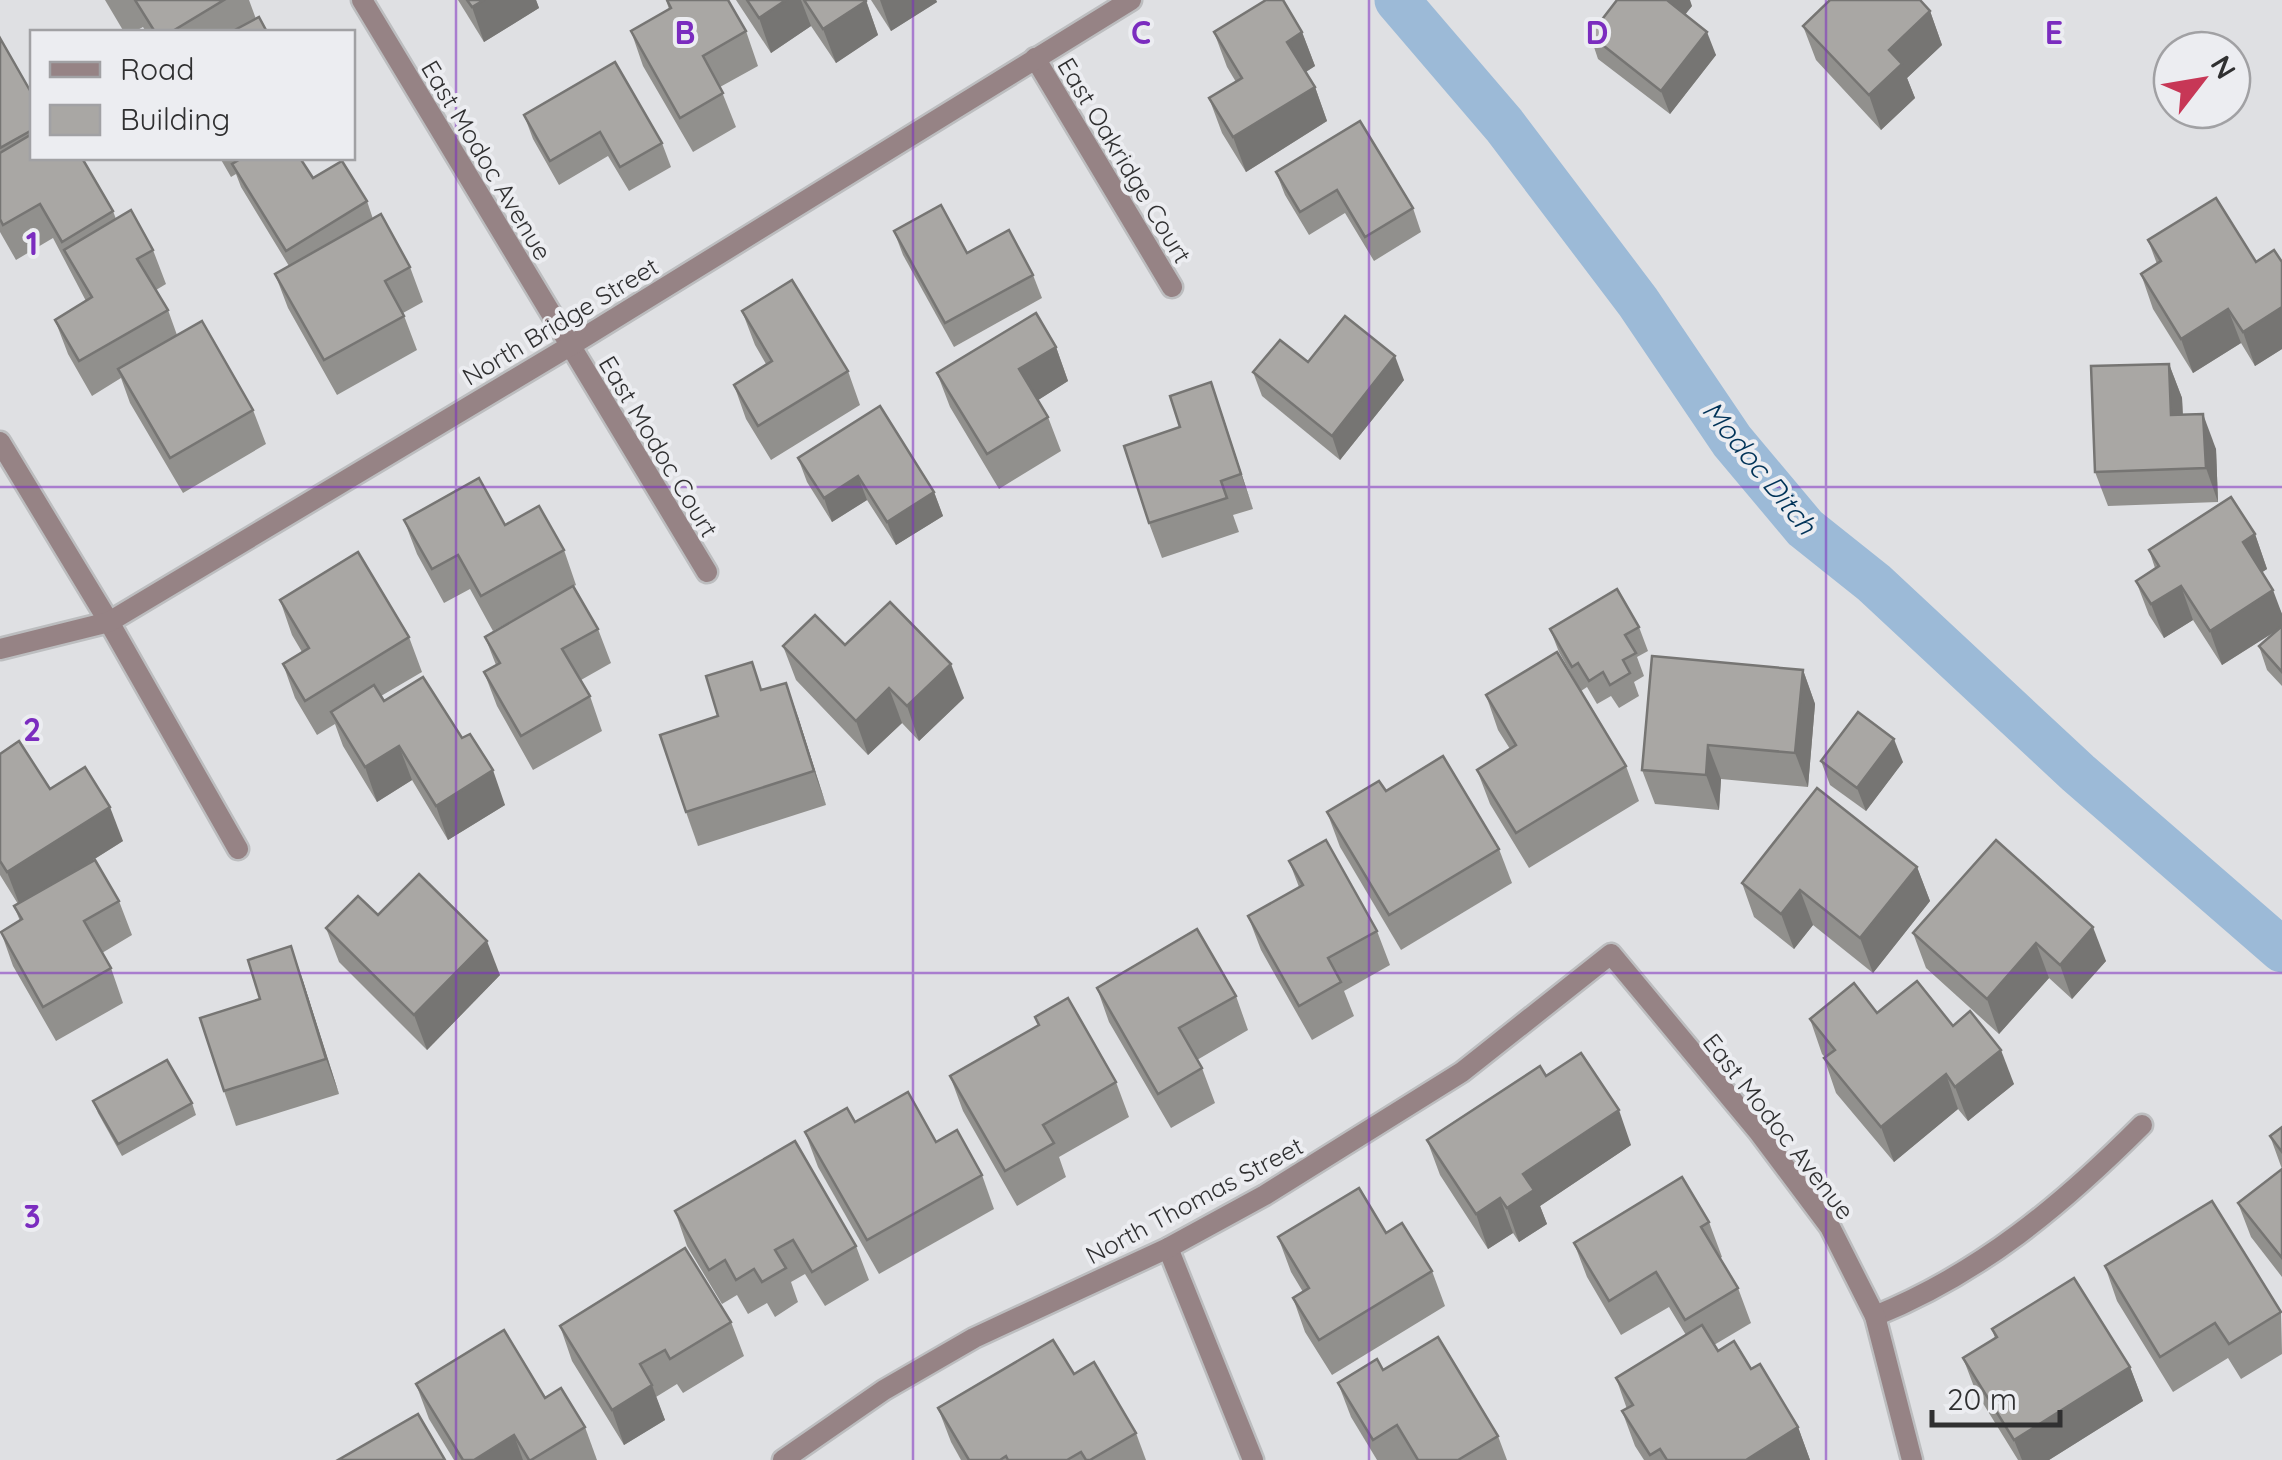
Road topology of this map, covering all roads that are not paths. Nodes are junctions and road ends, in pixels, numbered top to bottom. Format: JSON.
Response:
{"nodes":[{"id":1,"x":362,"y":0,"type":"edge"},
{"id":2,"x":1131,"y":0,"type":"edge"},
{"id":3,"x":1035,"y":58,"type":"junction"},
{"id":4,"x":1172,"y":287,"type":"dead end"},
{"id":5,"x":570,"y":346,"type":"junction"},
{"id":6,"x":0,"y":442,"type":"edge"},
{"id":7,"x":707,"y":572,"type":"dead end"},
{"id":8,"x":109,"y":622,"type":"junction"},
{"id":9,"x":0,"y":649,"type":"edge"},
{"id":10,"x":238,"y":849,"type":"dead end"},
{"id":11,"x":1611,"y":954,"type":"joint"},
{"id":12,"x":2142,"y":1125,"type":"dead end"},
{"id":13,"x":1168,"y":1248,"type":"junction"},
{"id":14,"x":1875,"y":1316,"type":"junction"},
{"id":15,"x":782,"y":1460,"type":"edge"},
{"id":16,"x":1253,"y":1460,"type":"edge"},
{"id":17,"x":1912,"y":1460,"type":"edge"}],
"edges":[{"from":1,"to":5,"type":"street","name":"East Modoc Avenue"},
{"from":2,"to":3,"type":"street","name":"North Bridge Street"},
{"from":3,"to":4,"type":"street","name":"East Oakridge Court"},
{"from":3,"to":5,"type":"street","name":"North Bridge Street"},
{"from":5,"to":7,"type":"street","name":"East Modoc Court"},
{"from":5,"to":8,"type":"street","name":"North Bridge Street"},
{"from":6,"to":8,"type":"street"},
{"from":8,"to":9,"type":"street","name":"North Bridge Street"},
{"from":8,"to":10,"type":"street"},
{"from":11,"to":13,"type":"street","name":"North Thomas Street"},
{"from":11,"to":14,"type":"street","name":"East Modoc Avenue"},
{"from":12,"to":14,"type":"street"},
{"from":13,"to":15,"type":"street","name":"North Thomas Street"},
{"from":13,"to":16,"type":"street"},
{"from":14,"to":17,"type":"street","name":"East Modoc Avenue"}]}
